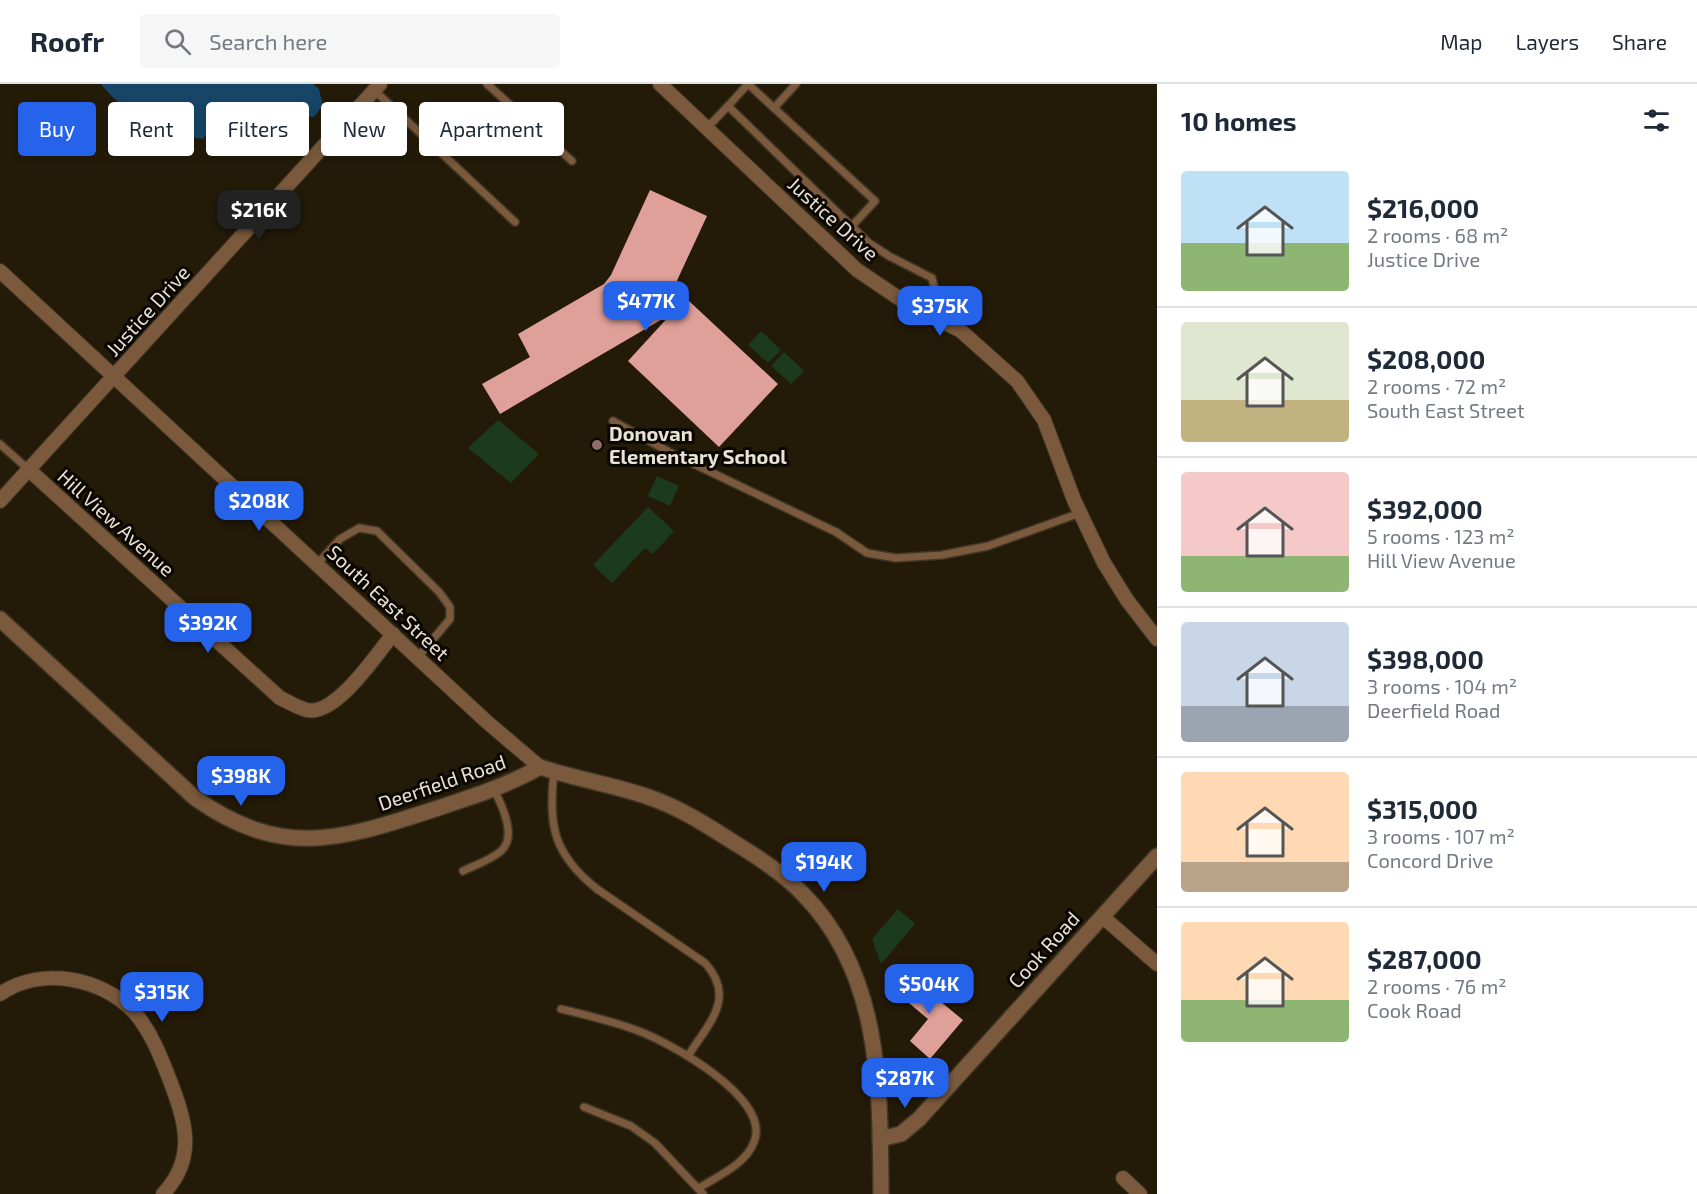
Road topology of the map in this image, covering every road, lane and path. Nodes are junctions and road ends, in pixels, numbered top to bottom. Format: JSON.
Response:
{"nodes":[{"id":1,"x":487,"y":84,"type":"edge"},
{"id":2,"x":660,"y":84,"type":"edge"},
{"id":3,"x":748,"y":84,"type":"edge"},
{"id":4,"x":795,"y":84,"type":"edge"},
{"id":5,"x":377,"y":87,"type":"edge"},
{"id":6,"x":728,"y":106,"type":"junction"},
{"id":7,"x":774,"y":108,"type":"junction"},
{"id":8,"x":706,"y":128,"type":"junction"},
{"id":9,"x":572,"y":161,"type":"dead end"},
{"id":10,"x":515,"y":222,"type":"dead end"},
{"id":11,"x":852,"y":226,"type":"junction"},
{"id":12,"x":0,"y":271,"type":"edge"},
{"id":13,"x":932,"y":315,"type":"junction"},
{"id":14,"x":114,"y":376,"type":"junction"},
{"id":15,"x":613,"y":421,"type":"dead end"},
{"id":16,"x":0,"y":444,"type":"edge"},
{"id":17,"x":28,"y":470,"type":"junction"},
{"id":18,"x":0,"y":501,"type":"edge"},
{"id":19,"x":1080,"y":513,"type":"junction"},
{"id":20,"x":317,"y":564,"type":"junction"},
{"id":21,"x":0,"y":619,"type":"edge"},
{"id":22,"x":393,"y":634,"type":"junction"},
{"id":23,"x":1157,"y":639,"type":"edge"},
{"id":24,"x":418,"y":657,"type":"junction"},
{"id":25,"x":547,"y":770,"type":"junction"},
{"id":26,"x":494,"y":790,"type":"junction"},
{"id":27,"x":1157,"y":856,"type":"edge"},
{"id":28,"x":463,"y":871,"type":"dead end"},
{"id":29,"x":1103,"y":916,"type":"junction"},
{"id":30,"x":1157,"y":964,"type":"edge"},
{"id":31,"x":0,"y":994,"type":"edge"},
{"id":32,"x":561,"y":1009,"type":"dead end"},
{"id":33,"x":688,"y":1056,"type":"junction"},
{"id":34,"x":584,"y":1107,"type":"dead end"},
{"id":35,"x":880,"y":1139,"type":"junction"},
{"id":36,"x":1123,"y":1178,"type":"dead end"},
{"id":37,"x":701,"y":1191,"type":"edge"},
{"id":38,"x":163,"y":1194,"type":"edge"},
{"id":39,"x":881,"y":1194,"type":"edge"},
{"id":40,"x":1140,"y":1194,"type":"edge"}],
"edges":[{"from":1,"to":9,"type":"lane"},
{"from":2,"to":8,"type":"street","name":"Justice Drive"},
{"from":3,"to":6,"type":"lane"},
{"from":3,"to":7,"type":"lane"},
{"from":4,"to":7,"type":"lane"},
{"from":5,"to":10,"type":"lane"},
{"from":5,"to":14,"type":"street","name":"Justice Drive"},
{"from":6,"to":8,"type":"lane"},
{"from":6,"to":11,"type":"lane"},
{"from":7,"to":11,"type":"lane"},
{"from":8,"to":13,"type":"street","name":"Justice Drive"},
{"from":11,"to":13,"type":"lane"},
{"from":12,"to":14,"type":"street","name":"South East Street"},
{"from":13,"to":19,"type":"street","name":"Justice Drive"},
{"from":14,"to":17,"type":"street","name":"Justice Drive"},
{"from":14,"to":20,"type":"street","name":"South East Street"},
{"from":15,"to":19,"type":"lane"},
{"from":16,"to":17,"type":"lane"},
{"from":17,"to":18,"type":"street","name":"Justice Drive"},
{"from":17,"to":22,"type":"street","name":"Hill View Avenue"},
{"from":19,"to":23,"type":"street","name":"Justice Drive"},
{"from":20,"to":22,"type":"street","name":"South East Street"},
{"from":20,"to":24,"type":"lane"},
{"from":21,"to":26,"type":"street","name":"Deerfield Road"},
{"from":22,"to":24,"type":"street","name":"South East Street"},
{"from":24,"to":25,"type":"street","name":"South East Street"},
{"from":25,"to":26,"type":"street","name":"Deerfield Road"},
{"from":25,"to":33,"type":"lane"},
{"from":25,"to":35,"type":"street"},
{"from":26,"to":28,"type":"lane"},
{"from":27,"to":29,"type":"street","name":"Cook Road"},
{"from":29,"to":30,"type":"street"},
{"from":29,"to":35,"type":"street","name":"Cook Road"},
{"from":31,"to":38,"type":"street"},
{"from":32,"to":33,"type":"lane"},
{"from":33,"to":37,"type":"lane"},
{"from":34,"to":37,"type":"lane"},
{"from":35,"to":39,"type":"street"},
{"from":36,"to":40,"type":"street"}]}
